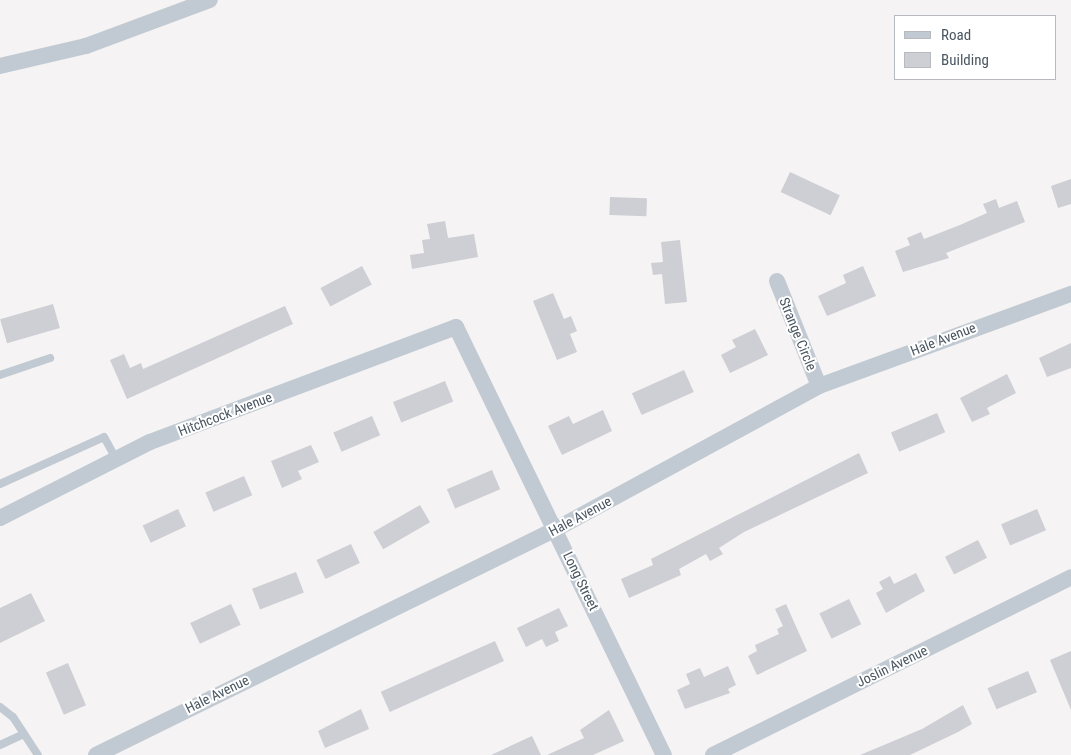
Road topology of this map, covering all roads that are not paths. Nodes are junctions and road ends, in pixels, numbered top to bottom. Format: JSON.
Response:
{"nodes":[{"id":1,"x":210,"y":0,"type":"edge"},
{"id":2,"x":0,"y":66,"type":"edge"},
{"id":3,"x":777,"y":281,"type":"dead end"},
{"id":4,"x":1071,"y":294,"type":"edge"},
{"id":5,"x":456,"y":327,"type":"joint"},
{"id":6,"x":50,"y":358,"type":"dead end"},
{"id":7,"x":0,"y":374,"type":"edge"},
{"id":8,"x":819,"y":386,"type":"junction"},
{"id":9,"x":116,"y":459,"type":"junction"},
{"id":10,"x":0,"y":484,"type":"edge"},
{"id":11,"x":0,"y":518,"type":"edge"},
{"id":12,"x":556,"y":529,"type":"junction"},
{"id":13,"x":1071,"y":577,"type":"edge"},
{"id":14,"x":0,"y":706,"type":"edge"},
{"id":15,"x":24,"y":734,"type":"junction"},
{"id":16,"x":0,"y":745,"type":"edge"},
{"id":17,"x":105,"y":753,"type":"edge"},
{"id":18,"x":38,"y":755,"type":"edge"},
{"id":19,"x":664,"y":755,"type":"edge"},
{"id":20,"x":712,"y":755,"type":"edge"}],
"edges":[{"from":1,"to":2,"type":"street"},
{"from":3,"to":8,"type":"street","name":"Strange Circle"},
{"from":4,"to":8,"type":"street","name":"Hale Avenue"},
{"from":5,"to":9,"type":"street","name":"Hitchcock Avenue"},
{"from":5,"to":12,"type":"street","name":"Long Street"},
{"from":6,"to":7,"type":"lane"},
{"from":8,"to":12,"type":"street","name":"Hale Avenue"},
{"from":9,"to":10,"type":"lane"},
{"from":9,"to":11,"type":"street","name":"Hitchcock Avenue"},
{"from":12,"to":17,"type":"street","name":"Hale Avenue"},
{"from":12,"to":19,"type":"street","name":"Long Street"},
{"from":13,"to":20,"type":"street","name":"Joslin Avenue"},
{"from":14,"to":15,"type":"lane"},
{"from":15,"to":16,"type":"lane"},
{"from":15,"to":18,"type":"lane"}]}
